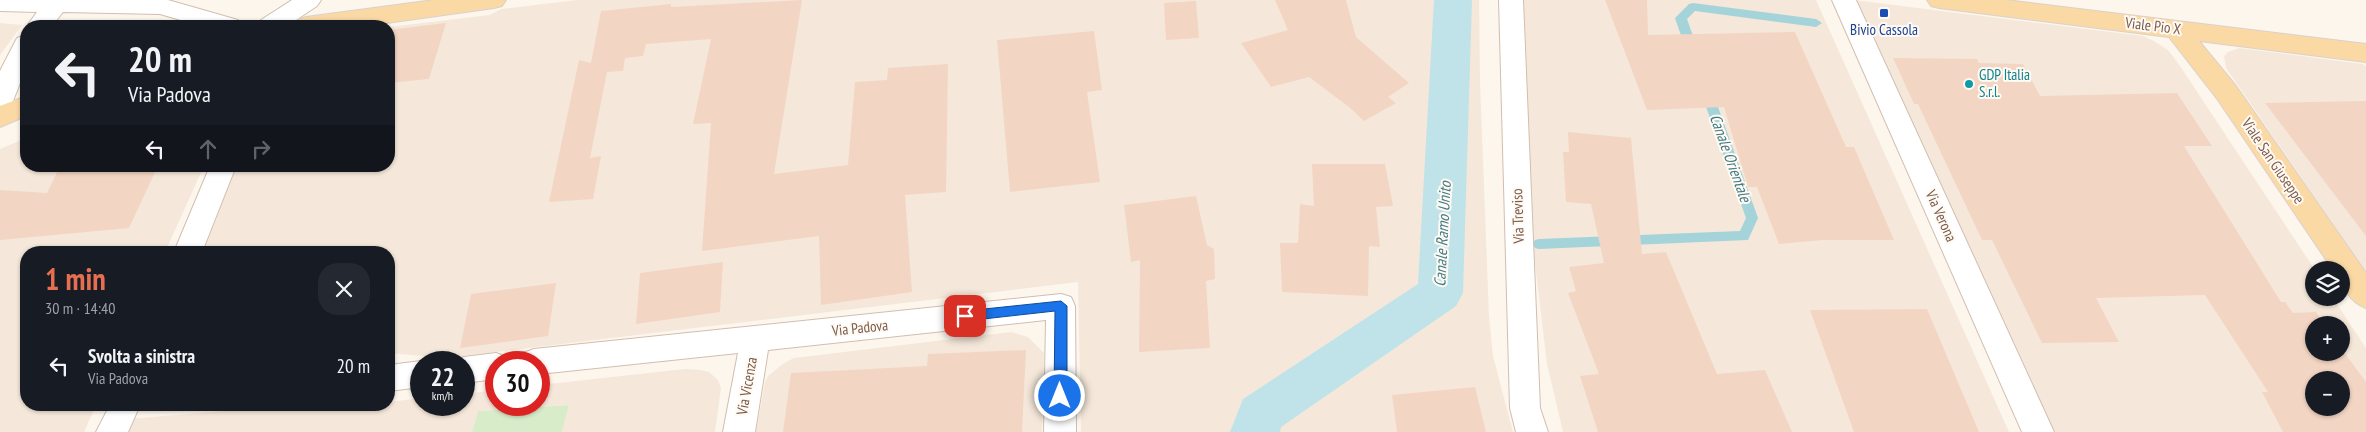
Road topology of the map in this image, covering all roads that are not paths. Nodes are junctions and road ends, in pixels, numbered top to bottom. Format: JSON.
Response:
{"nodes":[{"id":1,"x":309,"y":0,"type":"edge"},
{"id":2,"x":1511,"y":0,"type":"edge"},
{"id":3,"x":1844,"y":0,"type":"edge"},
{"id":4,"x":1939,"y":0,"type":"edge"},
{"id":5,"x":486,"y":1,"type":"edge"},
{"id":6,"x":58,"y":2,"type":"edge"},
{"id":7,"x":0,"y":3,"type":"edge"},
{"id":8,"x":160,"y":6,"type":"junction"},
{"id":9,"x":44,"y":20,"type":"edge"},
{"id":10,"x":178,"y":20,"type":"edge"},
{"id":11,"x":209,"y":20,"type":"edge"},
{"id":12,"x":279,"y":20,"type":"edge"},
{"id":13,"x":349,"y":20,"type":"edge"},
{"id":14,"x":2176,"y":29,"type":"junction"},
{"id":15,"x":2366,"y":53,"type":"edge"},
{"id":16,"x":20,"y":54,"type":"edge"},
{"id":17,"x":0,"y":104,"type":"edge"},
{"id":18,"x":20,"y":109,"type":"edge"},
{"id":19,"x":0,"y":117,"type":"edge"},
{"id":20,"x":221,"y":172,"type":"edge"},
{"id":21,"x":190,"y":246,"type":"edge"},
{"id":22,"x":2366,"y":296,"type":"edge"},
{"id":23,"x":755,"y":339,"type":"junction"},
{"id":24,"x":550,"y":360,"type":"edge"},
{"id":25,"x":410,"y":375,"type":"edge"},
{"id":26,"x":395,"y":377,"type":"edge"},
{"id":27,"x":121,"y":411,"type":"edge"},
{"id":28,"x":112,"y":432,"type":"edge"},
{"id":29,"x":739,"y":432,"type":"edge"},
{"id":30,"x":1060,"y":432,"type":"edge"},
{"id":31,"x":1532,"y":432,"type":"edge"},
{"id":32,"x":2038,"y":432,"type":"edge"}],
"edges":[{"from":1,"to":12,"type":"street"},
{"from":2,"to":31,"type":"street","name":"Via Treviso"},
{"from":3,"to":32,"type":"street","name":"Via Verona"},
{"from":4,"to":14,"type":"main road","name":"Viale Pio X"},
{"from":5,"to":13,"type":"main road"},
{"from":6,"to":7,"type":"street"},
{"from":6,"to":8,"type":"street"},
{"from":6,"to":9,"type":"street"},
{"from":8,"to":10,"type":"street"},
{"from":8,"to":11,"type":"street"},
{"from":14,"to":15,"type":"main road","name":"Viale Pio X"},
{"from":14,"to":22,"type":"main road","name":"Viale San Giuseppe"},
{"from":16,"to":17,"type":"street"},
{"from":18,"to":19,"type":"main road"},
{"from":20,"to":21,"type":"street"},
{"from":23,"to":24,"type":"street","name":"Via Padova"},
{"from":23,"to":29,"type":"street","name":"Via Vicenza"},
{"from":23,"to":30,"type":"street","name":"Via Padova"},
{"from":25,"to":26,"type":"street"},
{"from":27,"to":28,"type":"street"}]}
